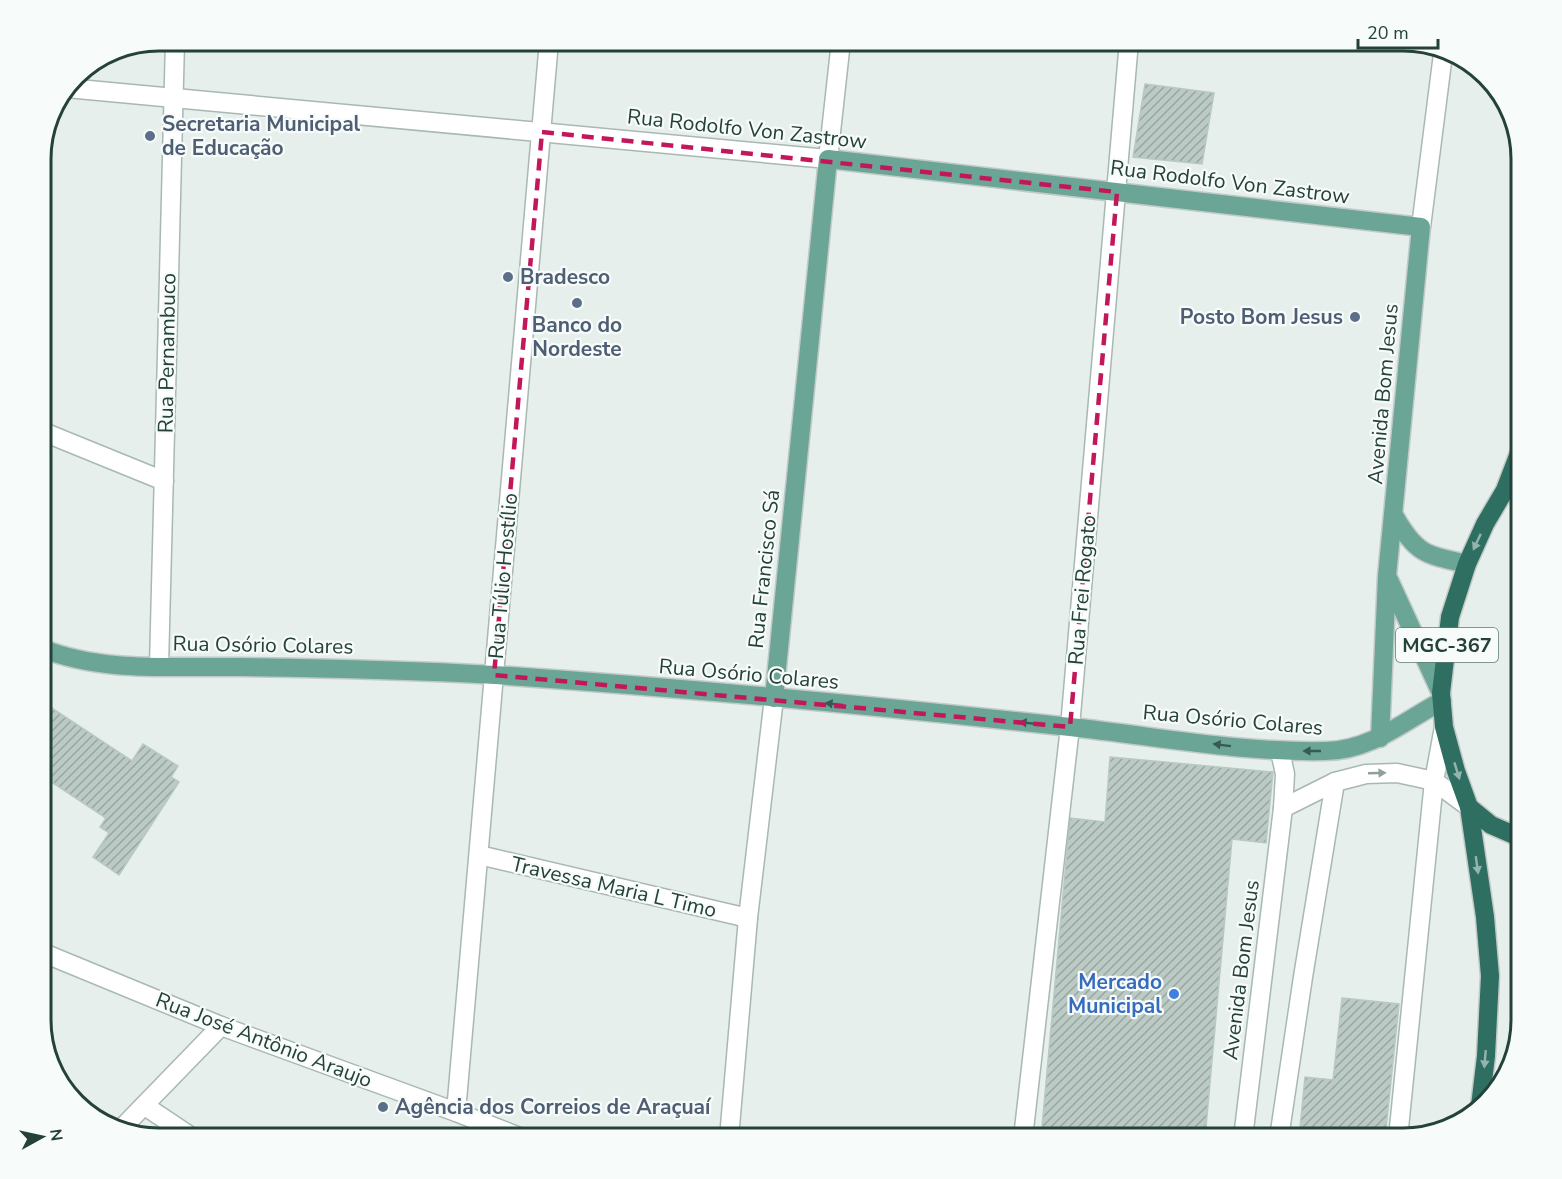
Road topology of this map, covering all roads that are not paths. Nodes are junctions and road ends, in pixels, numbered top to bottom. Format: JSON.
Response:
{"nodes":[{"id":1,"x":175,"y":51,"type":"edge"},
{"id":2,"x":548,"y":51,"type":"edge"},
{"id":3,"x":840,"y":51,"type":"edge"},
{"id":4,"x":1128,"y":51,"type":"edge"},
{"id":5,"x":1442,"y":59,"type":"edge"},
{"id":6,"x":77,"y":89,"type":"edge"},
{"id":7,"x":173,"y":97,"type":"junction"},
{"id":8,"x":542,"y":132,"type":"junction"},
{"id":9,"x":828,"y":159,"type":"junction"},
{"id":10,"x":1117,"y":192,"type":"junction"},
{"id":11,"x":1421,"y":226,"type":"junction"},
{"id":12,"x":51,"y":435,"type":"edge"},
{"id":13,"x":164,"y":481,"type":"junction"},
{"id":14,"x":1511,"y":491,"type":"edge"},
{"id":15,"x":1395,"y":516,"type":"junction"},
{"id":16,"x":1467,"y":564,"type":"junction"},
{"id":17,"x":1387,"y":576,"type":"junction"},
{"id":18,"x":51,"y":651,"type":"edge"},
{"id":19,"x":159,"y":666,"type":"junction"},
{"id":20,"x":494,"y":675,"type":"junction"},
{"id":21,"x":1442,"y":697,"type":"junction"},
{"id":22,"x":774,"y":698,"type":"junction"},
{"id":23,"x":1070,"y":727,"type":"junction"},
{"id":24,"x":1444,"y":728,"type":"junction"},
{"id":25,"x":1380,"y":738,"type":"junction"},
{"id":26,"x":1280,"y":751,"type":"junction"},
{"id":27,"x":1434,"y":781,"type":"junction"},
{"id":28,"x":1335,"y":782,"type":"junction"},
{"id":29,"x":1469,"y":807,"type":"junction"},
{"id":30,"x":1283,"y":808,"type":"junction"},
{"id":31,"x":1511,"y":834,"type":"edge"},
{"id":32,"x":479,"y":855,"type":"junction"},
{"id":33,"x":748,"y":918,"type":"junction"},
{"id":34,"x":51,"y":956,"type":"edge"},
{"id":35,"x":221,"y":1026,"type":"junction"},
{"id":36,"x":1482,"y":1093,"type":"edge"},
{"id":37,"x":145,"y":1106,"type":"junction"},
{"id":38,"x":456,"y":1112,"type":"junction"},
{"id":39,"x":127,"y":1123,"type":"edge"},
{"id":40,"x":178,"y":1128,"type":"edge"},
{"id":41,"x":497,"y":1128,"type":"edge"},
{"id":42,"x":730,"y":1128,"type":"edge"},
{"id":43,"x":1024,"y":1128,"type":"edge"},
{"id":44,"x":1244,"y":1128,"type":"edge"},
{"id":45,"x":1280,"y":1128,"type":"edge"},
{"id":46,"x":1399,"y":1128,"type":"edge"}],
"edges":[{"from":1,"to":7,"type":"street","name":"Rua Pernambuco"},
{"from":2,"to":8,"type":"street","name":"Rua Túlio Hostílio"},
{"from":3,"to":9,"type":"street","name":"Rua Francisco Sá"},
{"from":4,"to":10,"type":"street","name":"Rua Frei Rogato"},
{"from":5,"to":11,"type":"street","name":"Avenida Bom Jesus"},
{"from":6,"to":7,"type":"street","name":"Rua Rodolfo Von Zastrow"},
{"from":7,"to":8,"type":"street","name":"Rua Rodolfo Von Zastrow"},
{"from":7,"to":13,"type":"street","name":"Rua Pernambuco"},
{"from":8,"to":9,"type":"street","name":"Rua Rodolfo Von Zastrow"},
{"from":8,"to":20,"type":"street","name":"Rua Túlio Hostílio"},
{"from":9,"to":10,"type":"main road","name":"Rua Rodolfo Von Zastrow"},
{"from":9,"to":22,"type":"main road","name":"Rua Francisco Sá"},
{"from":10,"to":11,"type":"main road","name":"Rua Rodolfo Von Zastrow"},
{"from":10,"to":23,"type":"street","name":"Rua Frei Rogato"},
{"from":11,"to":15,"type":"main road","name":"Avenida Bom Jesus"},
{"from":12,"to":13,"type":"street"},
{"from":13,"to":19,"type":"street","name":"Rua Pernambuco"},
{"from":14,"to":16,"type":"highway","number":"MGC-367","one_way":true},
{"from":15,"to":16,"type":"main road"},
{"from":15,"to":17,"type":"main road","name":"Avenida Bom Jesus"},
{"from":16,"to":21,"type":"highway","number":"MGC-367"},
{"from":17,"to":21,"type":"main road"},
{"from":17,"to":25,"type":"main road","name":"Avenida Bom Jesus"},
{"from":18,"to":19,"type":"main road","name":"Rua Osório Colares"},
{"from":19,"to":20,"type":"main road","name":"Rua Osório Colares"},
{"from":20,"to":22,"type":"main road","name":"Rua Osório Colares"},
{"from":20,"to":32,"type":"street","name":"Rua Túlio Hostílio"},
{"from":21,"to":24,"type":"highway","number":"MGC-367"},
{"from":21,"to":25,"type":"main road","name":"Rua Osório Colares"},
{"from":23,"to":22,"type":"main road","name":"Rua Osório Colares","one_way":true},
{"from":22,"to":33,"type":"street","name":"Rua Francisco Sá"},
{"from":26,"to":23,"type":"main road","name":"Rua Osório Colares","one_way":true},
{"from":23,"to":43,"type":"street","name":"Rua Frei Rogato"},
{"from":24,"to":27,"type":"street"},
{"from":24,"to":29,"type":"highway","number":"MGC-367","one_way":true},
{"from":25,"to":26,"type":"main road","name":"Rua Osório Colares","one_way":true},
{"from":26,"to":30,"type":"street","name":"Avenida Bom Jesus"},
{"from":28,"to":27,"type":"street","one_way":true},
{"from":27,"to":29,"type":"street"},
{"from":27,"to":46,"type":"street"},
{"from":28,"to":30,"type":"street"},
{"from":28,"to":45,"type":"street"},
{"from":29,"to":31,"type":"highway"},
{"from":29,"to":36,"type":"highway","number":"MGC-367","one_way":true},
{"from":30,"to":44,"type":"street","name":"Avenida Bom Jesus"},
{"from":32,"to":33,"type":"street","name":"Travessa Maria L Timo"},
{"from":32,"to":38,"type":"street","name":"Rua Túlio Hostílio"},
{"from":33,"to":42,"type":"street","name":"Rua Francisco Sá"},
{"from":34,"to":35,"type":"street","name":"Rua José Antônio Araujo"},
{"from":35,"to":37,"type":"street"},
{"from":35,"to":38,"type":"street","name":"Rua José Antônio Araujo"},
{"from":37,"to":39,"type":"street"},
{"from":37,"to":40,"type":"street"},
{"from":38,"to":41,"type":"street","name":"Rua José Antônio Araujo"}]}
